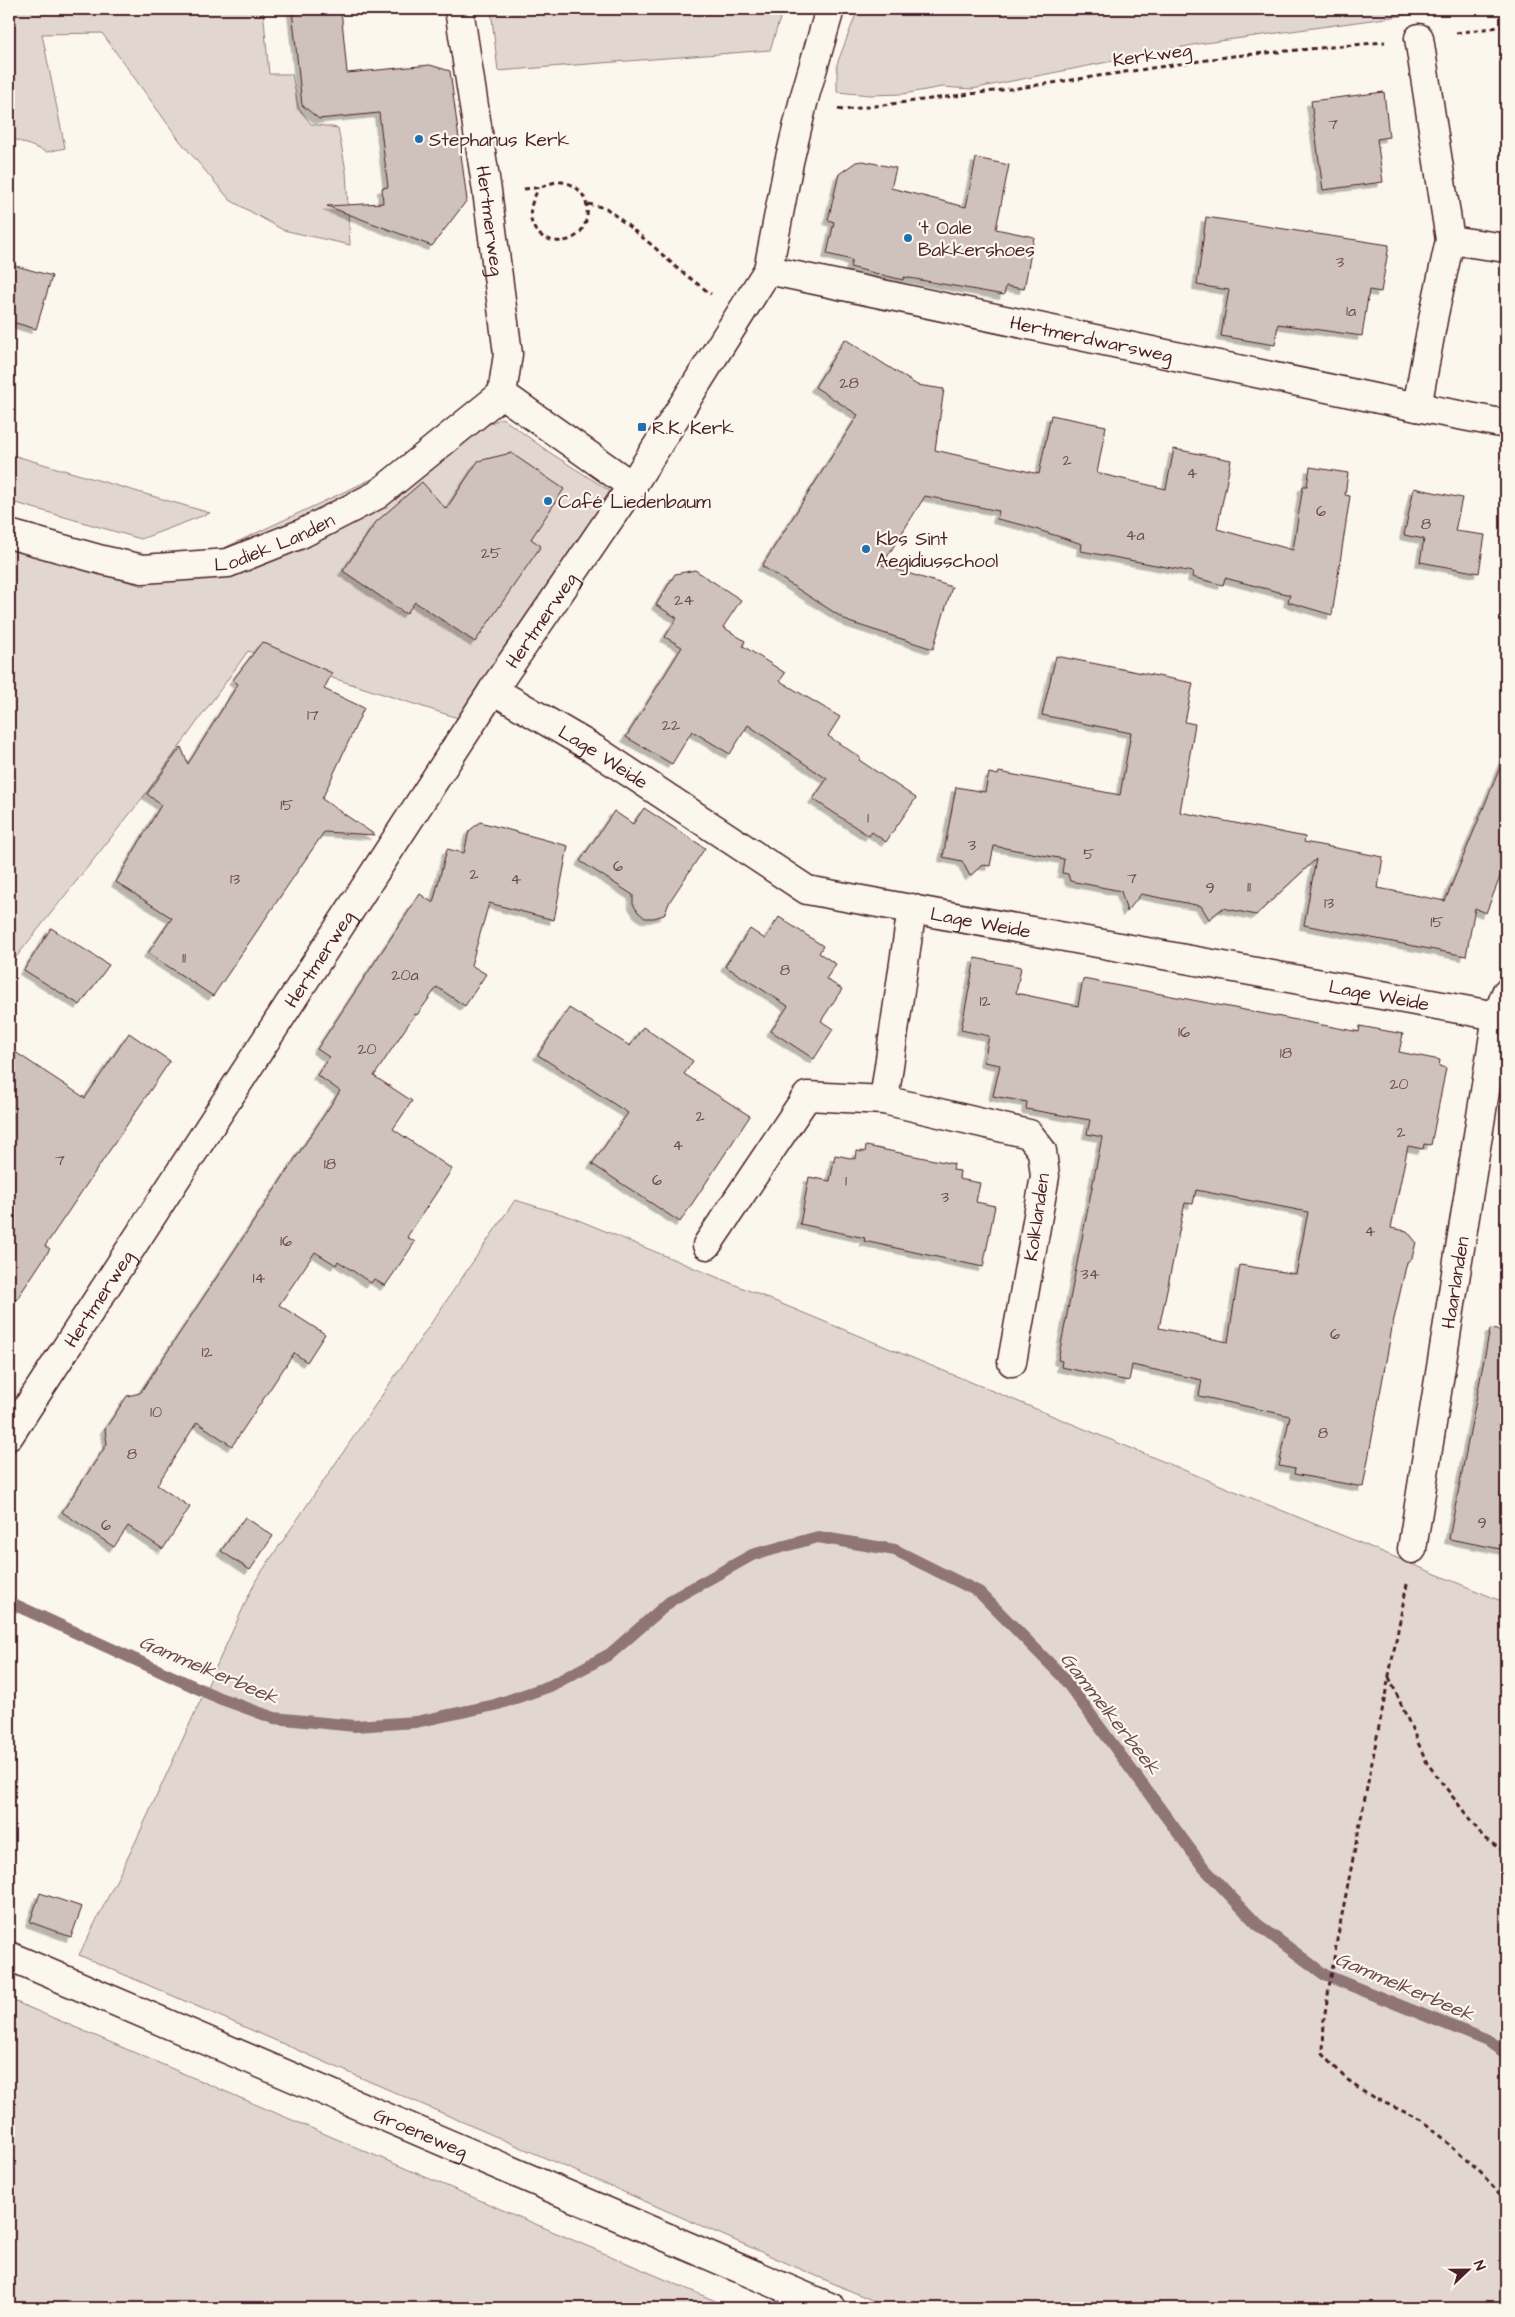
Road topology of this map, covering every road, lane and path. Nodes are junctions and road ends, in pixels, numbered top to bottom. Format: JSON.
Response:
{"nodes":[{"id":1,"x":459,"y":9,"type":"edge"},
{"id":2,"x":830,"y":9,"type":"edge"},
{"id":3,"x":1506,"y":26,"type":"edge"},
{"id":4,"x":1419,"y":38,"type":"junction"},
{"id":5,"x":804,"y":99,"type":"junction"},
{"id":6,"x":588,"y":204,"type":"junction"},
{"id":7,"x":1450,"y":240,"type":"junction"},
{"id":8,"x":1506,"y":248,"type":"edge"},
{"id":9,"x":678,"y":269,"type":"dead end"},
{"id":10,"x":768,"y":270,"type":"junction"},
{"id":11,"x":502,"y":394,"type":"junction"},
{"id":12,"x":1416,"y":407,"type":"junction"},
{"id":13,"x":1506,"y":424,"type":"edge"},
{"id":14,"x":632,"y":486,"type":"junction"},
{"id":15,"x":9,"y":534,"type":"edge"},
{"id":16,"x":493,"y":690,"type":"junction"},
{"id":17,"x":912,"y":908,"type":"junction"},
{"id":18,"x":1502,"y":1004,"type":"edge"},
{"id":19,"x":884,"y":1100,"type":"junction"},
{"id":20,"x":707,"y":1244,"type":"dead end"},
{"id":21,"x":1012,"y":1362,"type":"dead end"},
{"id":22,"x":9,"y":1436,"type":"edge"},
{"id":23,"x":1412,"y":1549,"type":"joint"},
{"id":24,"x":1389,"y":1676,"type":"junction"},
{"id":25,"x":1506,"y":1853,"type":"edge"},
{"id":26,"x":9,"y":1956,"type":"edge"},
{"id":27,"x":1506,"y":2202,"type":"edge"},
{"id":28,"x":832,"y":2308,"type":"edge"}],
"edges":[{"from":1,"to":11,"type":"street","name":"Hertmerweg"},
{"from":2,"to":5,"type":"street","name":"Hertmerweg"},
{"from":3,"to":4,"type":"path","name":"Kerkweg"},
{"from":4,"to":5,"type":"path","name":"Kerkweg"},
{"from":4,"to":7,"type":"street"},
{"from":5,"to":10,"type":"street","name":"Hertmerweg"},
{"from":6,"to":6,"type":"path"},
{"from":6,"to":9,"type":"path"},
{"from":7,"to":8,"type":"street"},
{"from":7,"to":12,"type":"street"},
{"from":10,"to":12,"type":"street","name":"Hertmerdwarsweg"},
{"from":10,"to":14,"type":"street","name":"Hertmerweg"},
{"from":11,"to":14,"type":"street"},
{"from":11,"to":15,"type":"street","name":"Lodiek Landen"},
{"from":12,"to":13,"type":"street","name":"Hertmerdwarsweg"},
{"from":14,"to":16,"type":"street","name":"Hertmerweg"},
{"from":16,"to":17,"type":"street","name":"Lage Weide"},
{"from":16,"to":22,"type":"street","name":"Hertmerweg"},
{"from":17,"to":18,"type":"street","name":"Lage Weide"},
{"from":17,"to":19,"type":"street"},
{"from":18,"to":23,"type":"street","name":"Haarlanden"},
{"from":19,"to":20,"type":"street","name":"Kolklanden"},
{"from":19,"to":21,"type":"street","name":"Kolklanden"},
{"from":23,"to":24,"type":"path"},
{"from":24,"to":25,"type":"path"},
{"from":24,"to":27,"type":"path"},
{"from":26,"to":28,"type":"street","name":"Groeneweg"}]}
